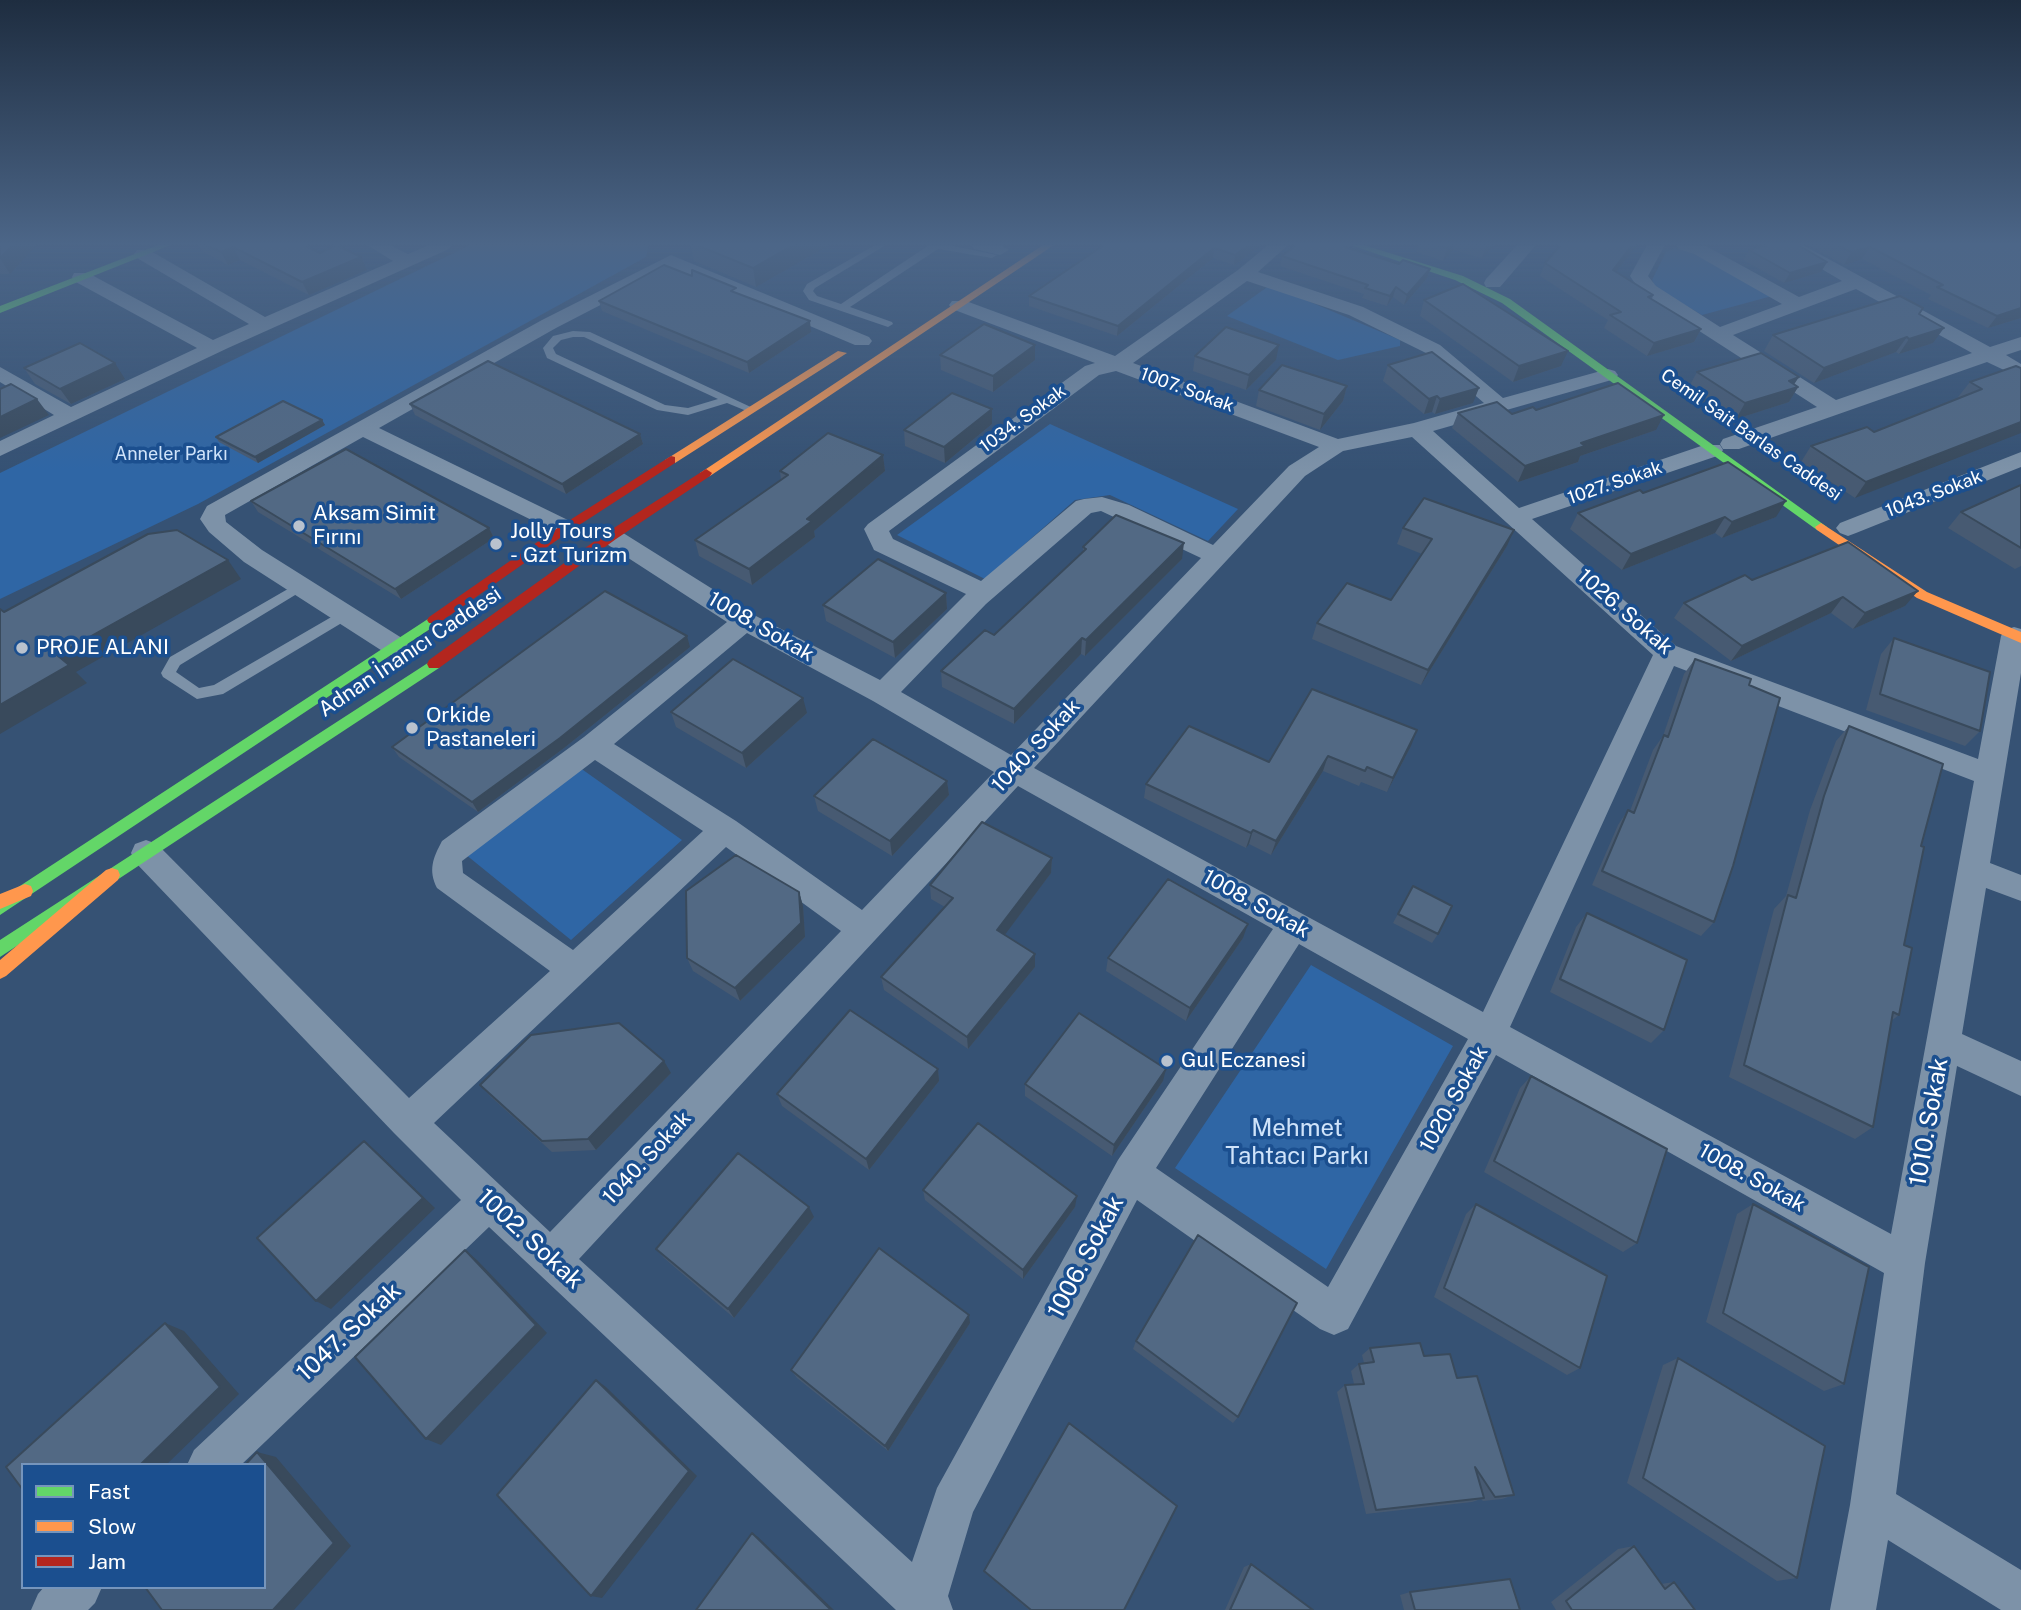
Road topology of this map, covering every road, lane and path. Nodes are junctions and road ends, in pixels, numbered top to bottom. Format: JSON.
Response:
{"nodes":[{"id":1,"x":161,"y":320,"type":"edge"},
{"id":2,"x":256,"y":320,"type":"edge"},
{"id":3,"x":275,"y":320,"type":"edge"},
{"id":4,"x":556,"y":320,"type":"edge"},
{"id":5,"x":817,"y":320,"type":"edge"},
{"id":6,"x":890,"y":320,"type":"edge"},
{"id":7,"x":936,"y":320,"type":"edge"},
{"id":8,"x":1000,"y":320,"type":"edge"},
{"id":9,"x":1180,"y":320,"type":"edge"},
{"id":10,"x":1375,"y":320,"type":"edge"},
{"id":11,"x":1532,"y":320,"type":"edge"},
{"id":12,"x":1552,"y":320,"type":"edge"},
{"id":13,"x":1697,"y":320,"type":"edge"},
{"id":14,"x":1757,"y":320,"type":"edge"},
{"id":15,"x":1926,"y":320,"type":"edge"},
{"id":16,"x":894,"y":321,"type":"joint"},
{"id":17,"x":264,"y":325,"type":"junction"},
{"id":18,"x":1719,"y":334,"type":"junction"},
{"id":19,"x":862,"y":341,"type":"junction"},
{"id":20,"x":2021,"y":343,"type":"edge"},
{"id":21,"x":212,"y":348,"type":"junction"},
{"id":22,"x":1988,"y":354,"type":"junction"},
{"id":23,"x":1118,"y":364,"type":"junction"},
{"id":24,"x":2021,"y":372,"type":"edge"},
{"id":25,"x":0,"y":373,"type":"edge"},
{"id":26,"x":1608,"y":375,"type":"junction"},
{"id":27,"x":728,"y":399,"type":"junction"},
{"id":28,"x":1499,"y":405,"type":"junction"},
{"id":29,"x":1833,"y":408,"type":"junction"},
{"id":30,"x":749,"y":409,"type":"junction"},
{"id":31,"x":69,"y":415,"type":"junction"},
{"id":32,"x":362,"y":428,"type":"junction"},
{"id":33,"x":1417,"y":429,"type":"junction"},
{"id":34,"x":1336,"y":446,"type":"junction"},
{"id":35,"x":1721,"y":447,"type":"junction"},
{"id":36,"x":0,"y":449,"type":"edge"},
{"id":37,"x":2021,"y":460,"type":"edge"},
{"id":38,"x":1518,"y":516,"type":"junction"},
{"id":39,"x":566,"y":528,"type":"junction"},
{"id":40,"x":1848,"y":528,"type":"junction"},
{"id":41,"x":611,"y":536,"type":"junction"},
{"id":42,"x":1870,"y":540,"type":"dead end"},
{"id":43,"x":1217,"y":556,"type":"junction"},
{"id":44,"x":300,"y":586,"type":"junction"},
{"id":45,"x":984,"y":593,"type":"junction"},
{"id":46,"x":345,"y":615,"type":"junction"},
{"id":47,"x":745,"y":621,"type":"junction"},
{"id":48,"x":2017,"y":637,"type":"edge"},
{"id":49,"x":396,"y":647,"type":"junction"},
{"id":50,"x":1667,"y":653,"type":"junction"},
{"id":51,"x":883,"y":694,"type":"junction"},
{"id":52,"x":594,"y":745,"type":"junction"},
{"id":53,"x":1014,"y":770,"type":"junction"},
{"id":54,"x":1990,"y":775,"type":"junction"},
{"id":55,"x":725,"y":830,"type":"junction"},
{"id":56,"x":146,"y":853,"type":"junction"},
{"id":57,"x":1973,"y":870,"type":"junction"},
{"id":58,"x":112,"y":875,"type":"junction"},
{"id":59,"x":2021,"y":888,"type":"edge"},
{"id":60,"x":25,"y":891,"type":"junction"},
{"id":61,"x":0,"y":902,"type":"edge"},
{"id":62,"x":0,"y":908,"type":"edge"},
{"id":63,"x":1294,"y":925,"type":"junction"},
{"id":64,"x":864,"y":929,"type":"junction"},
{"id":65,"x":0,"y":949,"type":"edge"},
{"id":66,"x":575,"y":970,"type":"junction"},
{"id":67,"x":0,"y":971,"type":"edge"},
{"id":68,"x":1490,"y":1033,"type":"junction"},
{"id":69,"x":1943,"y":1042,"type":"junction"},
{"id":70,"x":2021,"y":1079,"type":"edge"},
{"id":71,"x":407,"y":1121,"type":"junction"},
{"id":72,"x":1131,"y":1173,"type":"junction"},
{"id":73,"x":489,"y":1200,"type":"junction"},
{"id":74,"x":551,"y":1260,"type":"junction"},
{"id":75,"x":1905,"y":1263,"type":"junction"},
{"id":76,"x":211,"y":1463,"type":"edge"},
{"id":77,"x":1872,"y":1505,"type":"junction"},
{"id":78,"x":77,"y":1589,"type":"edge"},
{"id":79,"x":2021,"y":1596,"type":"edge"},
{"id":80,"x":924,"y":1607,"type":"edge"},
{"id":81,"x":54,"y":1610,"type":"edge"},
{"id":82,"x":1853,"y":1610,"type":"edge"}],
"edges":[{"from":1,"to":21,"type":"street"},
{"from":2,"to":17,"type":"street"},
{"from":3,"to":17,"type":"street"},
{"from":4,"to":32,"type":"street"},
{"from":5,"to":19,"type":"street"},
{"from":6,"to":16,"type":"lane"},
{"from":7,"to":41,"type":"main road","name":"Adnan İnanıcı Caddesi"},
{"from":8,"to":23,"type":"street","name":"1007. Sokak"},
{"from":9,"to":23,"type":"street","name":"1034. Sokak"},
{"from":10,"to":28,"type":"street"},
{"from":11,"to":26,"type":"main road","name":"Cemil Sait Barlas Caddesi"},
{"from":12,"to":35,"type":"main road","name":"Cemil Sait Barlas Caddesi"},
{"from":13,"to":18,"type":"street"},
{"from":14,"to":18,"type":"street"},
{"from":15,"to":22,"type":"street"},
{"from":16,"to":19,"type":"main road","name":"Adnan İnanıcı Caddesi"},
{"from":17,"to":21,"type":"street"},
{"from":18,"to":29,"type":"street"},
{"from":19,"to":30,"type":"main road","name":"Adnan İnanıcı Caddesi"},
{"from":20,"to":22,"type":"street","name":"1027. Sokak"},
{"from":21,"to":31,"type":"street"},
{"from":22,"to":24,"type":"street"},
{"from":22,"to":29,"type":"street","name":"1027. Sokak"},
{"from":23,"to":34,"type":"street","name":"1007. Sokak"},
{"from":23,"to":45,"type":"street","name":"1034. Sokak"},
{"from":25,"to":31,"type":"street"},
{"from":26,"to":28,"type":"street","name":"1040. Sokak"},
{"from":26,"to":35,"type":"main road","name":"Cemil Sait Barlas Caddesi"},
{"from":27,"to":27,"type":"lane"},
{"from":27,"to":30,"type":"lane"},
{"from":28,"to":33,"type":"street","name":"1040. Sokak"},
{"from":29,"to":35,"type":"street","name":"1027. Sokak"},
{"from":30,"to":39,"type":"main road","name":"Adnan İnanıcı Caddesi"},
{"from":31,"to":36,"type":"street"},
{"from":32,"to":39,"type":"street"},
{"from":32,"to":44,"type":"street"},
{"from":33,"to":34,"type":"street","name":"1040. Sokak"},
{"from":33,"to":38,"type":"street","name":"1026. Sokak"},
{"from":34,"to":43,"type":"street","name":"1040. Sokak"},
{"from":35,"to":38,"type":"street","name":"1027. Sokak"},
{"from":35,"to":40,"type":"main road","name":"Cemil Sait Barlas Caddesi"},
{"from":35,"to":48,"type":"main road","name":"Cemil Sait Barlas Caddesi"},
{"from":37,"to":40,"type":"street","name":"1043. Sokak"},
{"from":38,"to":50,"type":"street","name":"1026. Sokak"},
{"from":39,"to":49,"type":"main road","name":"Adnan İnanıcı Caddesi"},
{"from":40,"to":42,"type":"main road","name":"Cemil Sait Barlas Caddesi"},
{"from":41,"to":47,"type":"street","name":"1008. Sokak"},
{"from":41,"to":56,"type":"main road","name":"Adnan İnanıcı Caddesi"},
{"from":43,"to":45,"type":"street"},
{"from":43,"to":53,"type":"street","name":"1040. Sokak"},
{"from":44,"to":46,"type":"street"},
{"from":44,"to":46,"type":"lane"},
{"from":45,"to":51,"type":"street"},
{"from":46,"to":49,"type":"street"},
{"from":47,"to":51,"type":"street","name":"1008. Sokak"},
{"from":47,"to":52,"type":"street"},
{"from":48,"to":54,"type":"street","name":"1010. Sokak"},
{"from":49,"to":60,"type":"main road","name":"Adnan İnanıcı Caddesi"},
{"from":50,"to":54,"type":"street","name":"1026. Sokak"},
{"from":50,"to":68,"type":"street","name":"1020. Sokak"},
{"from":51,"to":53,"type":"street","name":"1008. Sokak"},
{"from":52,"to":55,"type":"street"},
{"from":52,"to":66,"type":"street"},
{"from":53,"to":63,"type":"street","name":"1008. Sokak"},
{"from":53,"to":64,"type":"street","name":"1040. Sokak"},
{"from":54,"to":57,"type":"street","name":"1010. Sokak"},
{"from":55,"to":64,"type":"street"},
{"from":55,"to":66,"type":"street"},
{"from":56,"to":58,"type":"main road","name":"Adnan İnanıcı Caddesi"},
{"from":56,"to":71,"type":"street","name":"1002. Sokak"},
{"from":57,"to":59,"type":"street"},
{"from":57,"to":69,"type":"street","name":"1010. Sokak"},
{"from":58,"to":65,"type":"main road","name":"Adnan İnanıcı Caddesi"},
{"from":58,"to":67,"type":"main road"},
{"from":60,"to":61,"type":"main road"},
{"from":60,"to":62,"type":"main road","name":"Adnan İnanıcı Caddesi"},
{"from":63,"to":68,"type":"street","name":"1008. Sokak"},
{"from":63,"to":72,"type":"street","name":"1006. Sokak"},
{"from":64,"to":74,"type":"street","name":"1040. Sokak"},
{"from":66,"to":71,"type":"street"},
{"from":68,"to":72,"type":"street","name":"1020. Sokak"},
{"from":68,"to":75,"type":"street","name":"1008. Sokak"},
{"from":69,"to":70,"type":"street"},
{"from":69,"to":75,"type":"street","name":"1010. Sokak"},
{"from":71,"to":73,"type":"street","name":"1002. Sokak"},
{"from":72,"to":80,"type":"street","name":"1006. Sokak"},
{"from":73,"to":74,"type":"street","name":"1002. Sokak"},
{"from":73,"to":76,"type":"street","name":"1047. Sokak"},
{"from":74,"to":80,"type":"street","name":"1002. Sokak"},
{"from":75,"to":77,"type":"street","name":"1010. Sokak"},
{"from":77,"to":79,"type":"street"},
{"from":77,"to":82,"type":"street","name":"1010. Sokak"},
{"from":78,"to":81,"type":"street"}]}
